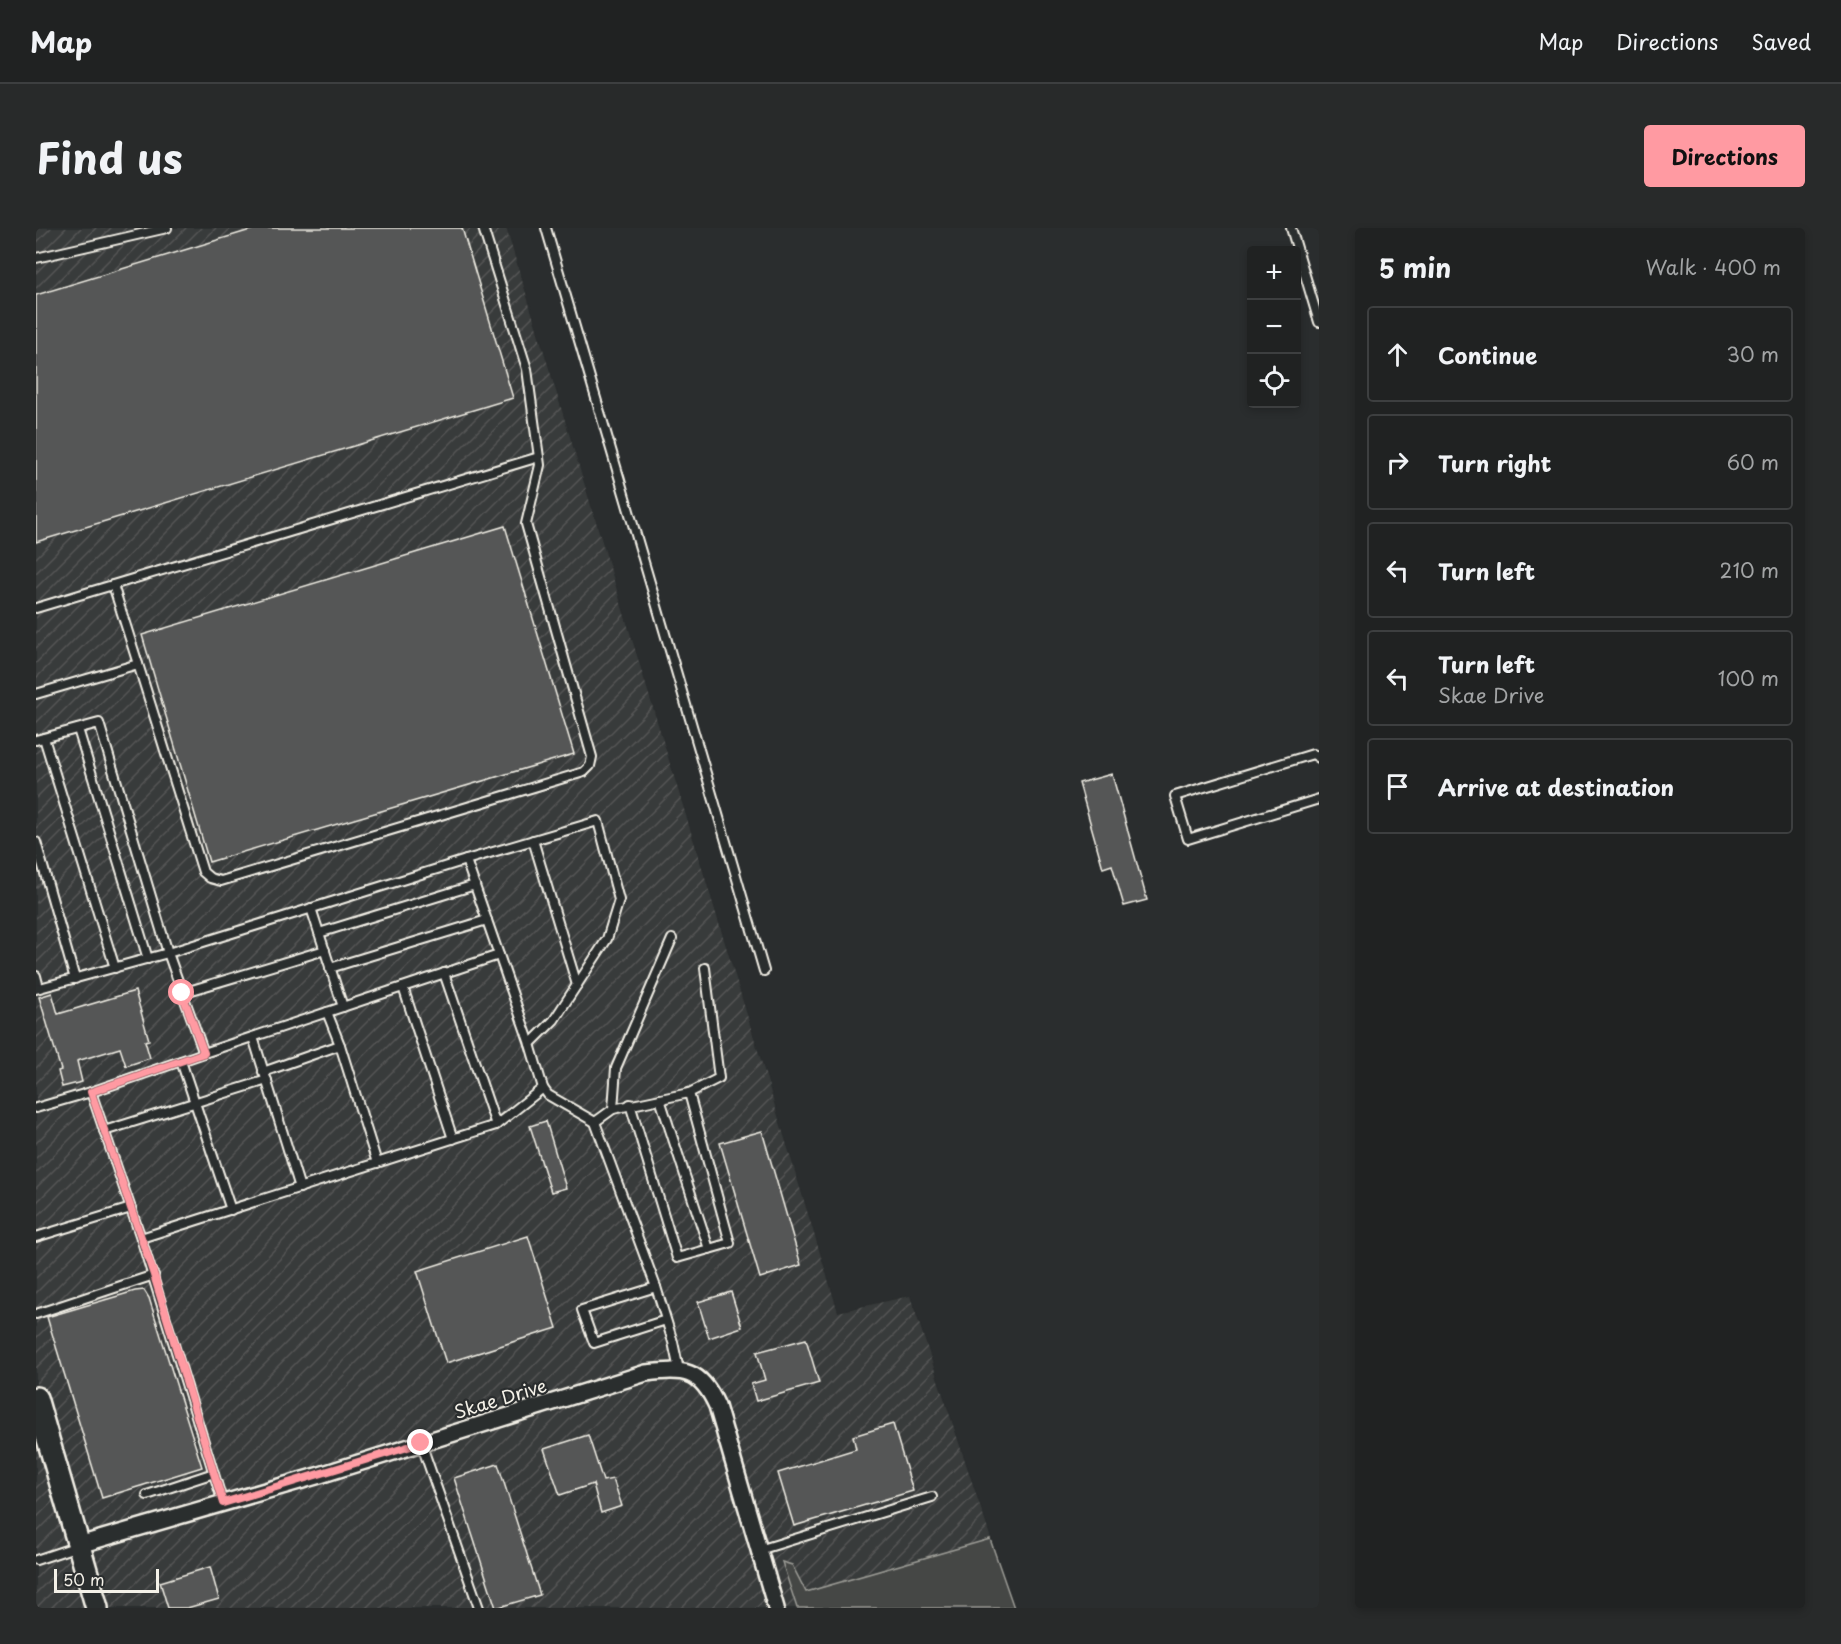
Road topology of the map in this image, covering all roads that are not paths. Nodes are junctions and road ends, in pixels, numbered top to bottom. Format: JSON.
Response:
{"nodes":[{"id":1,"x":167,"y":228,"type":"edge"},
{"id":2,"x":483,"y":228,"type":"edge"},
{"id":3,"x":546,"y":228,"type":"edge"},
{"id":4,"x":1291,"y":228,"type":"edge"},
{"id":5,"x":36,"y":258,"type":"edge"},
{"id":6,"x":1319,"y":322,"type":"edge"},
{"id":7,"x":539,"y":457,"type":"junction"},
{"id":8,"x":113,"y":585,"type":"junction"},
{"id":9,"x":36,"y":608,"type":"edge"},
{"id":10,"x":138,"y":664,"type":"junction"},
{"id":11,"x":36,"y":694,"type":"edge"},
{"id":12,"x":78,"y":729,"type":"junction"},
{"id":13,"x":40,"y":739,"type":"edge"},
{"id":14,"x":1319,"y":758,"type":"edge"},
{"id":15,"x":1319,"y":800,"type":"edge"},
{"id":16,"x":533,"y":840,"type":"junction"},
{"id":17,"x":36,"y":842,"type":"edge"},
{"id":18,"x":466,"y":860,"type":"junction"},
{"id":19,"x":475,"y":885,"type":"junction"},
{"id":20,"x":311,"y":908,"type":"junction"},
{"id":21,"x":487,"y":920,"type":"junction"},
{"id":22,"x":319,"y":933,"type":"junction"},
{"id":23,"x":672,"y":939,"type":"dead end"},
{"id":24,"x":325,"y":950,"type":"junction"},
{"id":25,"x":168,"y":953,"type":"junction"},
{"id":26,"x":499,"y":955,"type":"junction"},
{"id":27,"x":148,"y":958,"type":"junction"},
{"id":28,"x":114,"y":968,"type":"junction"},
{"id":29,"x":330,"y":968,"type":"junction"},
{"id":30,"x":705,"y":968,"type":"dead end"},
{"id":31,"x":764,"y":971,"type":"dead end"},
{"id":32,"x":444,"y":973,"type":"junction"},
{"id":33,"x":36,"y":976,"type":"edge"},
{"id":34,"x":75,"y":980,"type":"junction"},
{"id":35,"x":577,"y":985,"type":"junction"},
{"id":36,"x":403,"y":987,"type":"junction"},
{"id":37,"x":38,"y":989,"type":"edge"},
{"id":38,"x":182,"y":993,"type":"junction"},
{"id":39,"x":343,"y":1007,"type":"junction"},
{"id":40,"x":327,"y":1012,"type":"junction"},
{"id":41,"x":253,"y":1037,"type":"junction"},
{"id":42,"x":530,"y":1044,"type":"junction"},
{"id":43,"x":340,"y":1045,"type":"junction"},
{"id":44,"x":204,"y":1053,"type":"junction"},
{"id":45,"x":181,"y":1061,"type":"junction"},
{"id":46,"x":263,"y":1072,"type":"junction"},
{"id":47,"x":267,"y":1080,"type":"junction"},
{"id":48,"x":543,"y":1088,"type":"junction"},
{"id":49,"x":91,"y":1092,"type":"junction"},
{"id":50,"x":689,"y":1093,"type":"junction"},
{"id":51,"x":660,"y":1099,"type":"junction"},
{"id":52,"x":195,"y":1102,"type":"junction"},
{"id":53,"x":630,"y":1104,"type":"junction"},
{"id":54,"x":36,"y":1108,"type":"edge"},
{"id":55,"x":613,"y":1109,"type":"junction"},
{"id":56,"x":595,"y":1122,"type":"junction"},
{"id":57,"x":496,"y":1125,"type":"junction"},
{"id":58,"x":104,"y":1131,"type":"junction"},
{"id":59,"x":453,"y":1139,"type":"junction"},
{"id":60,"x":377,"y":1163,"type":"junction"},
{"id":61,"x":300,"y":1188,"type":"junction"},
{"id":62,"x":131,"y":1208,"type":"junction"},
{"id":63,"x":231,"y":1210,"type":"junction"},
{"id":64,"x":36,"y":1237,"type":"edge"},
{"id":65,"x":141,"y":1238,"type":"junction"},
{"id":66,"x":709,"y":1249,"type":"junction"},
{"id":67,"x":154,"y":1275,"type":"junction"},
{"id":68,"x":656,"y":1287,"type":"junction"},
{"id":69,"x":36,"y":1314,"type":"edge"},
{"id":70,"x":666,"y":1320,"type":"junction"},
{"id":71,"x":679,"y":1370,"type":"junction"},
{"id":72,"x":36,"y":1398,"type":"edge"},
{"id":73,"x":421,"y":1443,"type":"junction"},
{"id":74,"x":214,"y":1473,"type":"junction"},
{"id":75,"x":147,"y":1495,"type":"dead end"},
{"id":76,"x":932,"y":1497,"type":"dead end"},
{"id":77,"x":223,"y":1503,"type":"junction"},
{"id":78,"x":79,"y":1545,"type":"junction"},
{"id":79,"x":759,"y":1550,"type":"junction"},
{"id":80,"x":36,"y":1560,"type":"edge"},
{"id":81,"x":98,"y":1608,"type":"edge"},
{"id":82,"x":479,"y":1608,"type":"edge"},
{"id":83,"x":776,"y":1608,"type":"edge"}],
"edges":[{"from":1,"to":5,"type":"lane"},
{"from":2,"to":7,"type":"lane"},
{"from":3,"to":31,"type":"lane"},
{"from":4,"to":6,"type":"lane"},
{"from":7,"to":8,"type":"lane"},
{"from":7,"to":10,"type":"lane"},
{"from":8,"to":9,"type":"lane"},
{"from":8,"to":10,"type":"lane"},
{"from":10,"to":11,"type":"lane"},
{"from":12,"to":13,"type":"lane"},
{"from":12,"to":25,"type":"lane"},
{"from":12,"to":27,"type":"lane"},
{"from":13,"to":28,"type":"lane"},
{"from":14,"to":15,"type":"lane"},
{"from":16,"to":18,"type":"lane"},
{"from":16,"to":35,"type":"lane"},
{"from":16,"to":35,"type":"lane"},
{"from":17,"to":34,"type":"lane"},
{"from":18,"to":19,"type":"lane"},
{"from":18,"to":20,"type":"lane"},
{"from":19,"to":21,"type":"lane"},
{"from":19,"to":22,"type":"lane"},
{"from":20,"to":22,"type":"lane"},
{"from":20,"to":25,"type":"lane"},
{"from":21,"to":26,"type":"lane"},
{"from":21,"to":29,"type":"lane"},
{"from":22,"to":24,"type":"lane"},
{"from":23,"to":55,"type":"lane"},
{"from":24,"to":29,"type":"lane"},
{"from":24,"to":38,"type":"lane"},
{"from":25,"to":27,"type":"lane"},
{"from":25,"to":38,"type":"lane"},
{"from":26,"to":32,"type":"lane"},
{"from":26,"to":42,"type":"lane"},
{"from":27,"to":28,"type":"lane"},
{"from":28,"to":34,"type":"lane"},
{"from":29,"to":39,"type":"lane"},
{"from":30,"to":50,"type":"lane"},
{"from":32,"to":36,"type":"lane"},
{"from":32,"to":57,"type":"lane"},
{"from":33,"to":37,"type":"lane"},
{"from":34,"to":37,"type":"lane"},
{"from":35,"to":42,"type":"lane"},
{"from":36,"to":39,"type":"lane"},
{"from":36,"to":59,"type":"lane"},
{"from":38,"to":44,"type":"lane"},
{"from":39,"to":40,"type":"lane"},
{"from":40,"to":41,"type":"lane"},
{"from":40,"to":43,"type":"lane"},
{"from":41,"to":44,"type":"lane"},
{"from":41,"to":46,"type":"lane"},
{"from":42,"to":48,"type":"lane"},
{"from":43,"to":46,"type":"lane"},
{"from":43,"to":60,"type":"lane"},
{"from":44,"to":45,"type":"lane"},
{"from":45,"to":49,"type":"lane"},
{"from":45,"to":52,"type":"lane"},
{"from":46,"to":47,"type":"lane"},
{"from":47,"to":52,"type":"lane"},
{"from":47,"to":61,"type":"lane"},
{"from":48,"to":56,"type":"lane"},
{"from":48,"to":57,"type":"lane"},
{"from":49,"to":54,"type":"lane"},
{"from":49,"to":58,"type":"lane"},
{"from":50,"to":51,"type":"lane"},
{"from":50,"to":66,"type":"lane"},
{"from":51,"to":53,"type":"lane"},
{"from":51,"to":66,"type":"lane"},
{"from":52,"to":58,"type":"lane"},
{"from":52,"to":63,"type":"lane"},
{"from":53,"to":55,"type":"lane"},
{"from":53,"to":66,"type":"lane"},
{"from":55,"to":56,"type":"lane"},
{"from":56,"to":68,"type":"lane"},
{"from":57,"to":59,"type":"lane"},
{"from":58,"to":62,"type":"lane"},
{"from":59,"to":60,"type":"lane"},
{"from":60,"to":61,"type":"lane"},
{"from":61,"to":63,"type":"lane"},
{"from":62,"to":64,"type":"lane"},
{"from":62,"to":65,"type":"lane"},
{"from":63,"to":65,"type":"lane"},
{"from":65,"to":67,"type":"lane"},
{"from":67,"to":69,"type":"lane"},
{"from":67,"to":74,"type":"lane"},
{"from":68,"to":70,"type":"lane"},
{"from":68,"to":70,"type":"lane"},
{"from":70,"to":71,"type":"lane"},
{"from":71,"to":73,"type":"street","name":"Skae Drive"},
{"from":71,"to":79,"type":"street"},
{"from":72,"to":78,"type":"street"},
{"from":73,"to":77,"type":"street","name":"Skae Drive"},
{"from":73,"to":82,"type":"lane"},
{"from":74,"to":75,"type":"lane"},
{"from":74,"to":77,"type":"lane"},
{"from":76,"to":79,"type":"lane"},
{"from":77,"to":78,"type":"street","name":"Skae Drive"},
{"from":78,"to":80,"type":"lane"},
{"from":78,"to":81,"type":"street"},
{"from":79,"to":83,"type":"street"}]}
